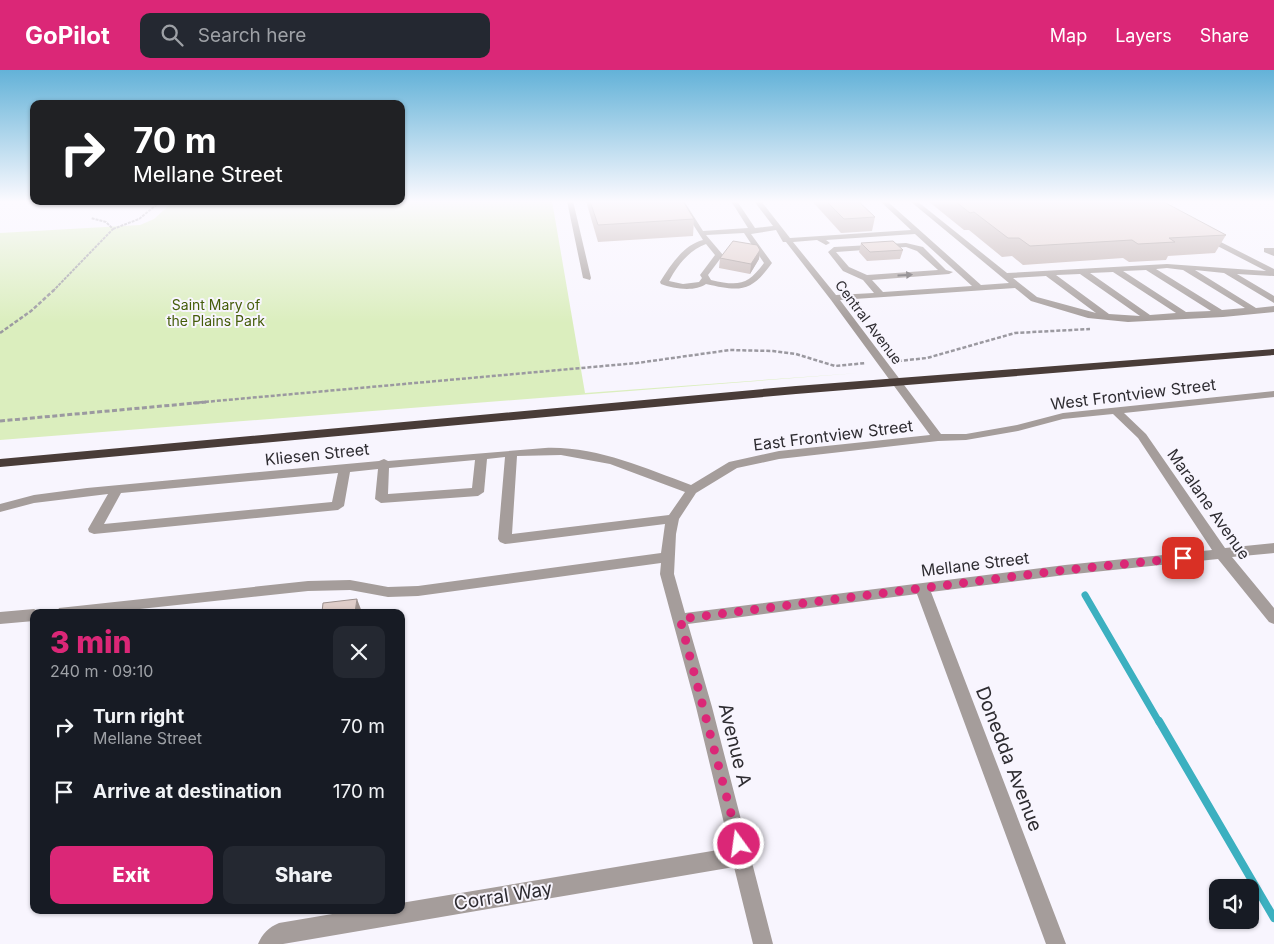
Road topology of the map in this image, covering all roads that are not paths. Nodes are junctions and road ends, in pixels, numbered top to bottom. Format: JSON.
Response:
{"nodes":[{"id":1,"x":579,"y":242,"type":"edge"},
{"id":2,"x":704,"y":242,"type":"edge"},
{"id":3,"x":708,"y":242,"type":"edge"},
{"id":4,"x":752,"y":242,"type":"edge"},
{"id":5,"x":787,"y":242,"type":"edge"},
{"id":6,"x":824,"y":242,"type":"edge"},
{"id":7,"x":928,"y":242,"type":"edge"},
{"id":8,"x":963,"y":242,"type":"edge"},
{"id":9,"x":1216,"y":242,"type":"edge"},
{"id":10,"x":834,"y":249,"type":"junction"},
{"id":11,"x":1274,"y":250,"type":"edge"},
{"id":12,"x":1274,"y":254,"type":"edge"},
{"id":13,"x":1147,"y":267,"type":"junction"},
{"id":14,"x":1186,"y":267,"type":"junction"},
{"id":15,"x":1116,"y":270,"type":"junction"},
{"id":16,"x":960,"y":271,"type":"junction"},
{"id":17,"x":1227,"y":271,"type":"junction"},
{"id":18,"x":944,"y":272,"type":"junction"},
{"id":19,"x":1083,"y":272,"type":"junction"},
{"id":20,"x":1274,"y":273,"type":"edge"},
{"id":21,"x":1049,"y":274,"type":"junction"},
{"id":22,"x":1005,"y":276,"type":"junction"},
{"id":23,"x":587,"y":278,"type":"dead end"},
{"id":24,"x":706,"y":278,"type":"junction"},
{"id":25,"x":866,"y":278,"type":"junction"},
{"id":26,"x":1016,"y":285,"type":"junction"},
{"id":27,"x":978,"y":287,"type":"junction"},
{"id":28,"x":880,"y":294,"type":"junction"},
{"id":29,"x":834,"y":298,"type":"junction"},
{"id":30,"x":1274,"y":300,"type":"edge"},
{"id":31,"x":1274,"y":309,"type":"edge"},
{"id":32,"x":1255,"y":311,"type":"junction"},
{"id":33,"x":1223,"y":314,"type":"junction"},
{"id":34,"x":1186,"y":316,"type":"junction"},
{"id":35,"x":1107,"y":317,"type":"junction"},
{"id":36,"x":1149,"y":318,"type":"junction"},
{"id":37,"x":1274,"y":352,"type":"edge"},
{"id":38,"x":897,"y":381,"type":"junction"},
{"id":39,"x":1274,"y":394,"type":"edge"},
{"id":40,"x":1115,"y":410,"type":"junction"},
{"id":41,"x":938,"y":438,"type":"junction"},
{"id":42,"x":511,"y":453,"type":"junction"},
{"id":43,"x":481,"y":456,"type":"junction"},
{"id":44,"x":0,"y":463,"type":"edge"},
{"id":45,"x":384,"y":463,"type":"junction"},
{"id":46,"x":345,"y":467,"type":"junction"},
{"id":47,"x":117,"y":490,"type":"junction"},
{"id":48,"x":692,"y":490,"type":"junction"},
{"id":49,"x":0,"y":508,"type":"edge"},
{"id":50,"x":673,"y":519,"type":"junction"},
{"id":51,"x":1274,"y":548,"type":"edge"},
{"id":52,"x":1222,"y":554,"type":"junction"},
{"id":53,"x":667,"y":557,"type":"junction"},
{"id":54,"x":922,"y":588,"type":"junction"},
{"id":55,"x":92,"y":609,"type":"edge"},
{"id":56,"x":30,"y":615,"type":"edge"},
{"id":57,"x":0,"y":618,"type":"edge"},
{"id":58,"x":1274,"y":618,"type":"edge"},
{"id":59,"x":680,"y":619,"type":"junction"},
{"id":60,"x":742,"y":856,"type":"junction"},
{"id":61,"x":405,"y":912,"type":"edge"},
{"id":62,"x":393,"y":914,"type":"edge"},
{"id":63,"x":268,"y":944,"type":"edge"},
{"id":64,"x":763,"y":944,"type":"edge"},
{"id":65,"x":1056,"y":944,"type":"edge"}],
"edges":[{"from":1,"to":23,"type":"street"},
{"from":2,"to":24,"type":"street"},
{"from":3,"to":24,"type":"street"},
{"from":4,"to":24,"type":"street"},
{"from":5,"to":29,"type":"street","name":"Central Avenue"},
{"from":6,"to":10,"type":"street"},
{"from":7,"to":16,"type":"street"},
{"from":8,"to":22,"type":"street"},
{"from":9,"to":20,"type":"street"},
{"from":10,"to":18,"type":"street"},
{"from":10,"to":25,"type":"street"},
{"from":11,"to":12,"type":"street"},
{"from":13,"to":14,"type":"street"},
{"from":13,"to":15,"type":"street"},
{"from":13,"to":33,"type":"street"},
{"from":14,"to":17,"type":"street"},
{"from":14,"to":32,"type":"street"},
{"from":15,"to":19,"type":"street"},
{"from":15,"to":34,"type":"street"},
{"from":16,"to":18,"type":"street"},
{"from":16,"to":27,"type":"street"},
{"from":17,"to":20,"type":"street"},
{"from":17,"to":30,"type":"street"},
{"from":25,"to":18,"type":"street","one_way":true},
{"from":19,"to":21,"type":"street"},
{"from":19,"to":36,"type":"street"},
{"from":21,"to":22,"type":"street"},
{"from":21,"to":35,"type":"street"},
{"from":22,"to":26,"type":"street"},
{"from":25,"to":28,"type":"street"},
{"from":26,"to":27,"type":"street"},
{"from":26,"to":35,"type":"street"},
{"from":27,"to":28,"type":"street"},
{"from":28,"to":29,"type":"street"},
{"from":29,"to":38,"type":"street","name":"Central Avenue"},
{"from":31,"to":32,"type":"street"},
{"from":32,"to":33,"type":"street"},
{"from":33,"to":34,"type":"street"},
{"from":34,"to":36,"type":"street"},
{"from":35,"to":36,"type":"street"},
{"from":37,"to":38,"type":"highway"},
{"from":38,"to":41,"type":"street","name":"Central Avenue"},
{"from":38,"to":44,"type":"highway"},
{"from":39,"to":40,"type":"street","name":"West Frontview Street"},
{"from":40,"to":41,"type":"street","name":"West Frontview Street"},
{"from":40,"to":52,"type":"street","name":"Maralane Avenue"},
{"from":41,"to":48,"type":"street","name":"East Frontview Street"},
{"from":42,"to":43,"type":"street","name":"Kliesen Street"},
{"from":42,"to":48,"type":"street","name":"Kliesen Street"},
{"from":42,"to":50,"type":"street"},
{"from":43,"to":45,"type":"street","name":"Kliesen Street"},
{"from":43,"to":45,"type":"street"},
{"from":45,"to":46,"type":"street","name":"Kliesen Street"},
{"from":46,"to":47,"type":"street","name":"Kliesen Street"},
{"from":46,"to":47,"type":"street"},
{"from":47,"to":49,"type":"street","name":"Kliesen Street"},
{"from":48,"to":50,"type":"street","name":"East Frontview Street"},
{"from":50,"to":53,"type":"street","name":"East Frontview Street"},
{"from":51,"to":52,"type":"street","name":"Mellane Street"},
{"from":52,"to":54,"type":"street","name":"Mellane Street"},
{"from":52,"to":58,"type":"street","name":"Maralane Avenue"},
{"from":53,"to":55,"type":"street"},
{"from":53,"to":59,"type":"street","name":"Avenue A"},
{"from":54,"to":59,"type":"street","name":"Mellane Street"},
{"from":54,"to":65,"type":"street","name":"Donedda Avenue"},
{"from":56,"to":57,"type":"street"},
{"from":59,"to":60,"type":"street","name":"Avenue A"},
{"from":60,"to":61,"type":"street","name":"Corral Way"},
{"from":60,"to":64,"type":"street","name":"Avenue A"},
{"from":62,"to":63,"type":"street","name":"Corral Way"}]}
